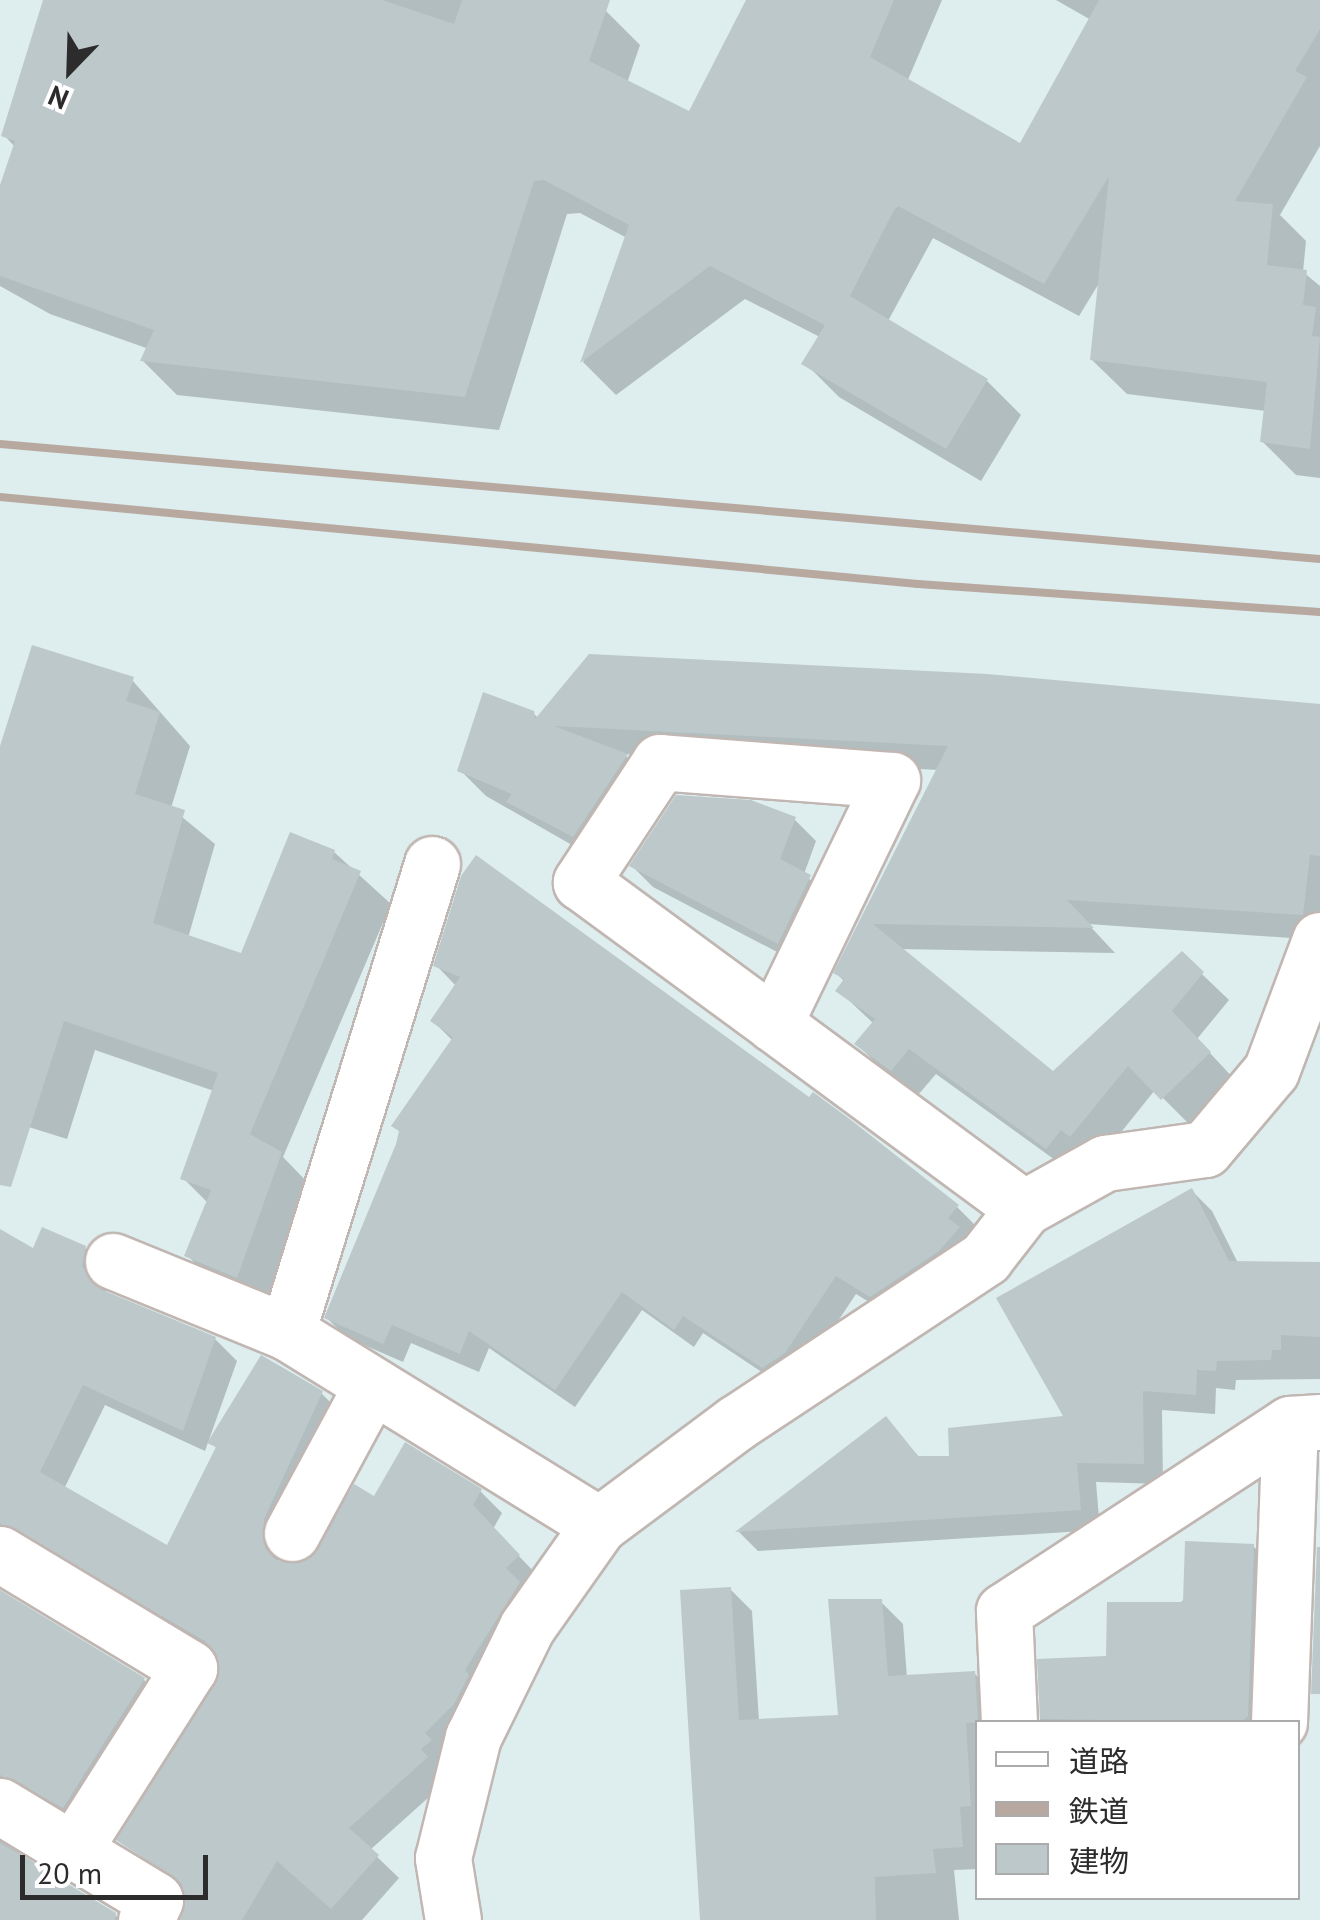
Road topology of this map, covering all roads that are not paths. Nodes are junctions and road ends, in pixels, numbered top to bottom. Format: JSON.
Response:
{"nodes":[{"id":1,"x":432,"y":864,"type":"dead end"},
{"id":2,"x":1320,"y":940,"type":"edge"},
{"id":3,"x":774,"y":1024,"type":"junction"},
{"id":4,"x":1024,"y":1208,"type":"junction"},
{"id":5,"x":113,"y":1261,"type":"dead end"},
{"id":6,"x":288,"y":1332,"type":"junction"},
{"id":7,"x":372,"y":1385,"type":"junction"},
{"id":8,"x":1305,"y":1423,"type":"edge"},
{"id":9,"x":599,"y":1525,"type":"junction"},
{"id":10,"x":292,"y":1533,"type":"dead end"},
{"id":11,"x":0,"y":1554,"type":"edge"},
{"id":12,"x":1010,"y":1720,"type":"edge"},
{"id":13,"x":1279,"y":1720,"type":"edge"},
{"id":14,"x":0,"y":1806,"type":"edge"},
{"id":15,"x":73,"y":1850,"type":"junction"},
{"id":16,"x":146,"y":1920,"type":"edge"},
{"id":17,"x":454,"y":1920,"type":"edge"}],
"edges":[{"from":1,"to":6,"type":"street"},
{"from":2,"to":4,"type":"street"},
{"from":3,"to":3,"type":"street"},
{"from":3,"to":4,"type":"street"},
{"from":4,"to":9,"type":"street"},
{"from":5,"to":6,"type":"street"},
{"from":6,"to":7,"type":"street"},
{"from":7,"to":9,"type":"street"},
{"from":7,"to":10,"type":"street"},
{"from":8,"to":12,"type":"street"},
{"from":8,"to":13,"type":"street"},
{"from":9,"to":17,"type":"street"},
{"from":11,"to":15,"type":"street"},
{"from":14,"to":15,"type":"street"},
{"from":15,"to":16,"type":"street"}]}
